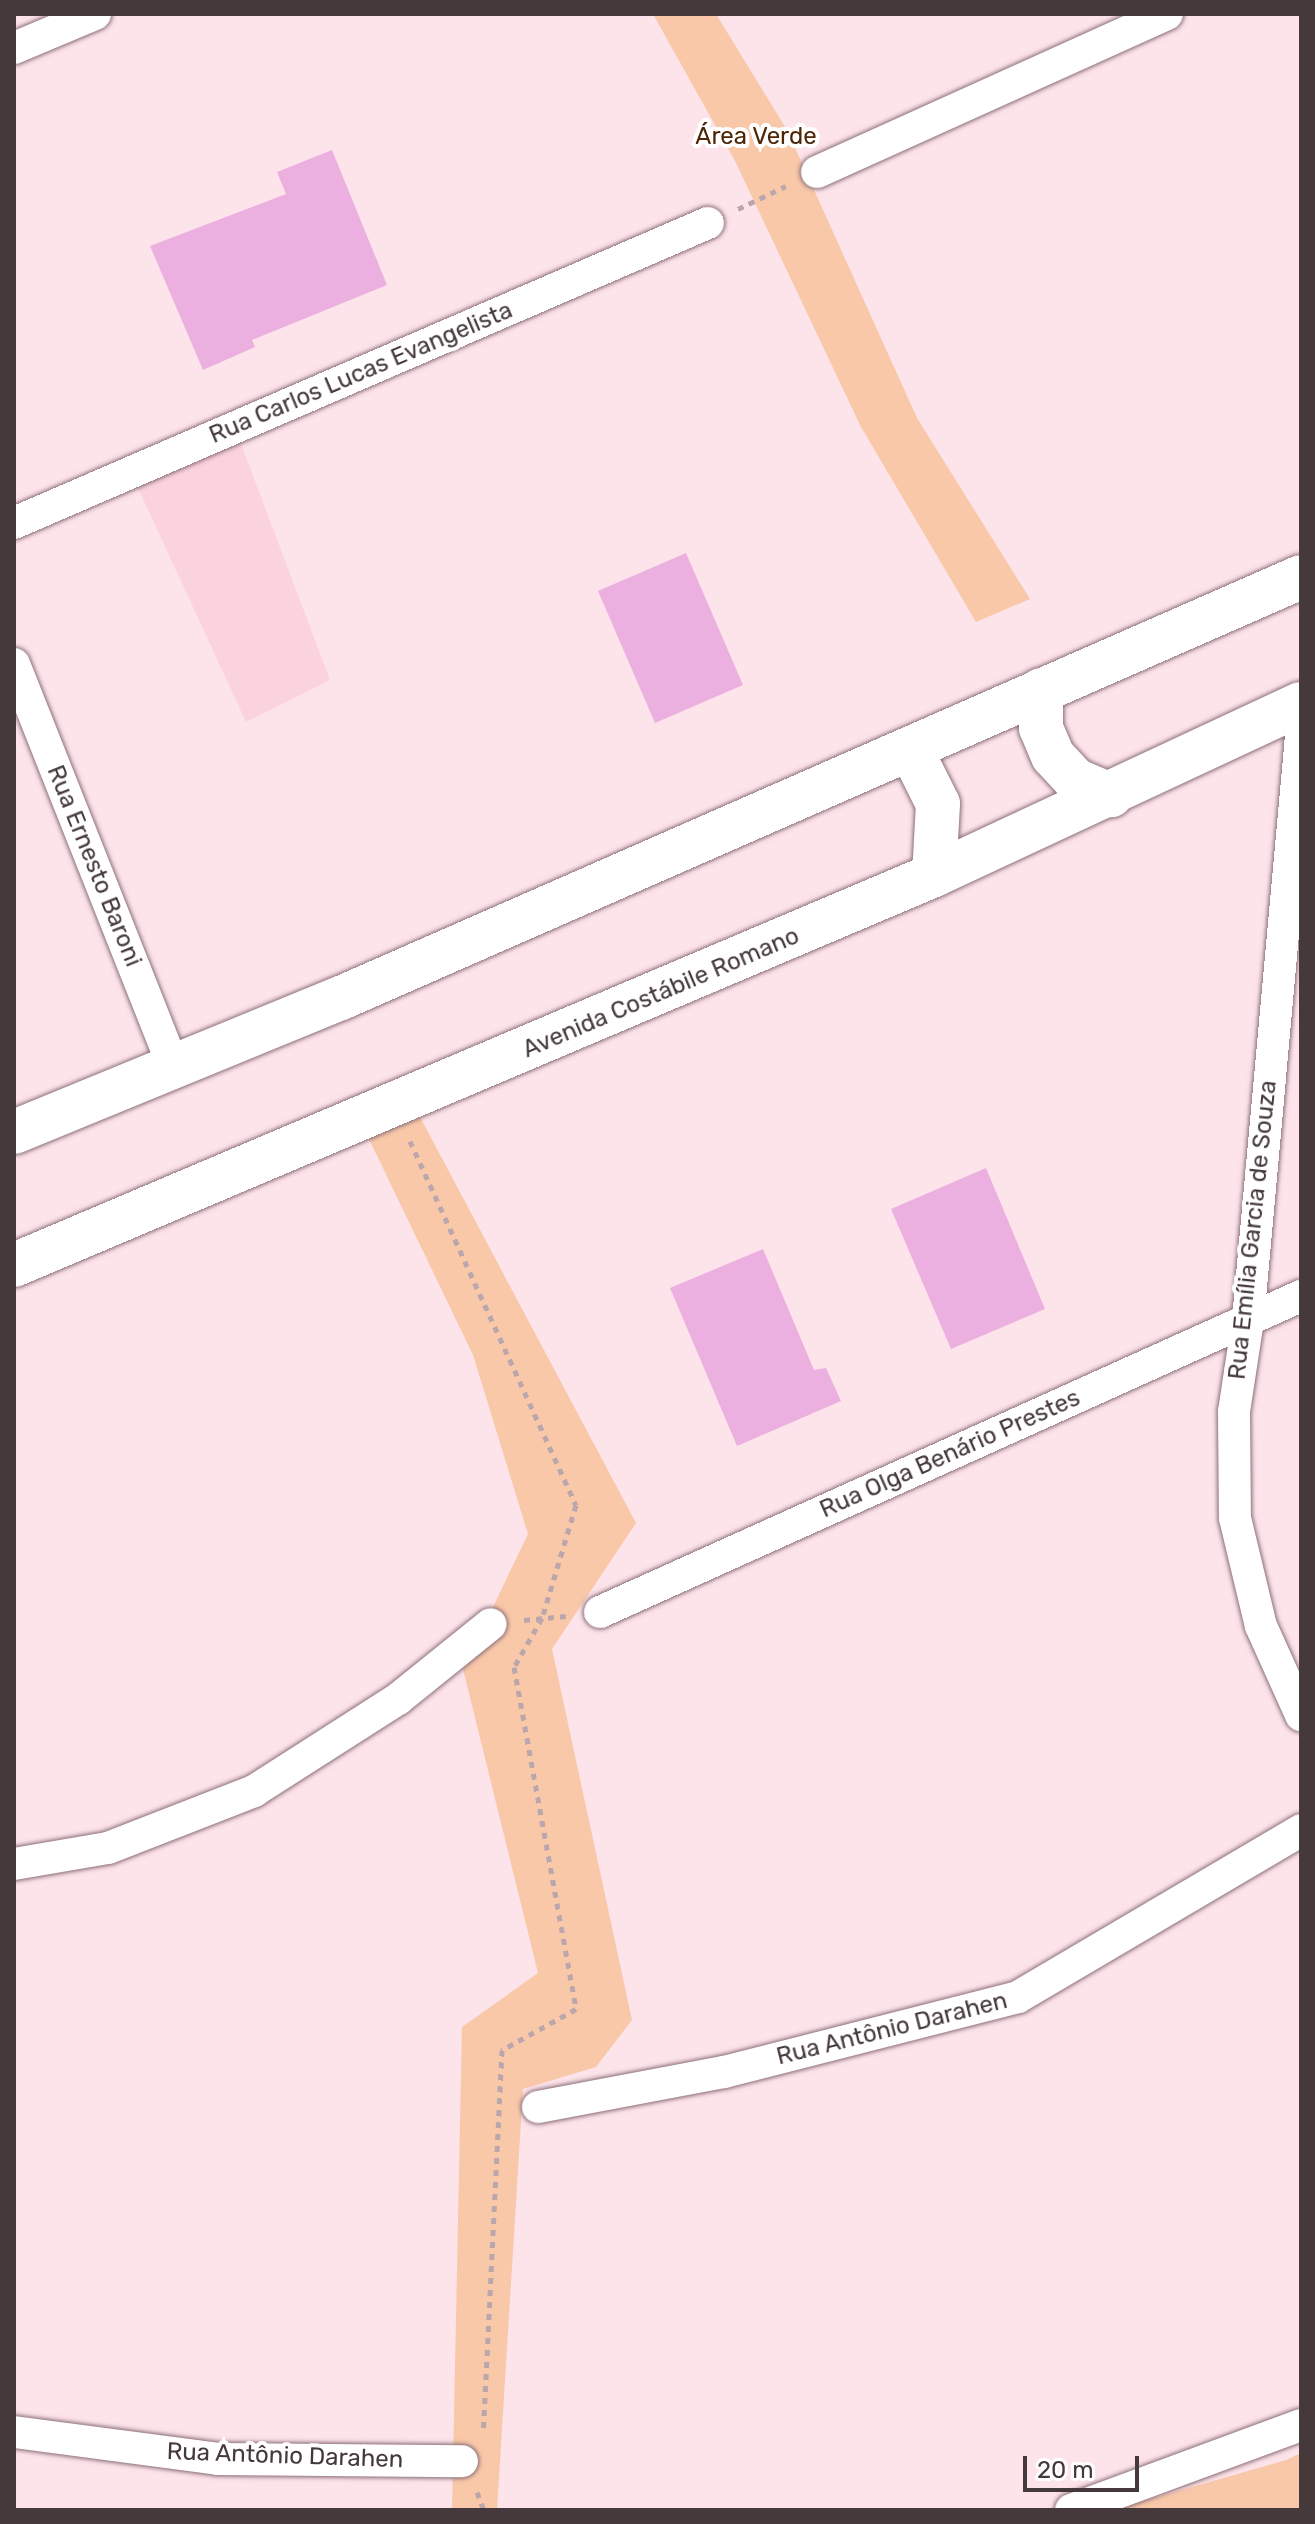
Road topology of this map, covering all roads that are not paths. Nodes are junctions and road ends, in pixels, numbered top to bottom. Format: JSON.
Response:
{"nodes":[{"id":1,"x":95,"y":14,"type":"edge"},
{"id":2,"x":1167,"y":14,"type":"edge"},
{"id":3,"x":14,"y":48,"type":"edge"},
{"id":4,"x":817,"y":172,"type":"road end"},
{"id":5,"x":708,"y":223,"type":"road end"},
{"id":6,"x":14,"y":523,"type":"edge"},
{"id":7,"x":1301,"y":577,"type":"edge"},
{"id":8,"x":14,"y":664,"type":"edge"},
{"id":9,"x":1041,"y":690,"type":"junction"},
{"id":10,"x":1301,"y":704,"type":"edge"},
{"id":11,"x":1301,"y":736,"type":"edge"},
{"id":12,"x":911,"y":750,"type":"junction"},
{"id":13,"x":1111,"y":795,"type":"junction"},
{"id":14,"x":934,"y":875,"type":"junction"},
{"id":15,"x":174,"y":1068,"type":"junction"},
{"id":16,"x":14,"y":1132,"type":"edge"},
{"id":17,"x":14,"y":1265,"type":"edge"},
{"id":18,"x":1301,"y":1296,"type":"edge"},
{"id":19,"x":1248,"y":1320,"type":"junction"},
{"id":20,"x":600,"y":1612,"type":"road end"},
{"id":21,"x":491,"y":1624,"type":"road end"},
{"id":22,"x":1301,"y":1715,"type":"edge"},
{"id":23,"x":1301,"y":1830,"type":"edge"},
{"id":24,"x":14,"y":1864,"type":"edge"},
{"id":25,"x":538,"y":2107,"type":"dead end"},
{"id":26,"x":1301,"y":2425,"type":"edge"},
{"id":27,"x":14,"y":2432,"type":"edge"},
{"id":28,"x":462,"y":2461,"type":"road end"},
{"id":29,"x":1071,"y":2510,"type":"edge"}],
"edges":[{"from":1,"to":3,"type":"street"},
{"from":2,"to":4,"type":"street"},
{"from":5,"to":6,"type":"street","name":"Rua Carlos Lucas Evangelista"},
{"from":7,"to":9,"type":"main road"},
{"from":8,"to":15,"type":"street","name":"Rua Ernesto Baroni"},
{"from":9,"to":12,"type":"main road"},
{"from":9,"to":13,"type":"main road"},
{"from":10,"to":13,"type":"main road","name":"Avenida Costábile Romano"},
{"from":11,"to":19,"type":"street","name":"Rua Emília Garcia de Souza"},
{"from":12,"to":14,"type":"main road"},
{"from":12,"to":15,"type":"main road"},
{"from":13,"to":14,"type":"main road","name":"Avenida Costábile Romano"},
{"from":14,"to":17,"type":"main road","name":"Avenida Costábile Romano"},
{"from":15,"to":16,"type":"main road"},
{"from":18,"to":19,"type":"street","name":"Rua Olga Benário Prestes"},
{"from":19,"to":20,"type":"street","name":"Rua Olga Benário Prestes"},
{"from":19,"to":22,"type":"street","name":"Rua Emília Garcia de Souza"},
{"from":21,"to":24,"type":"street"},
{"from":23,"to":25,"type":"street","name":"Rua Antônio Darahen"},
{"from":26,"to":29,"type":"street"},
{"from":27,"to":28,"type":"street","name":"Rua Antônio Darahen"}]}
